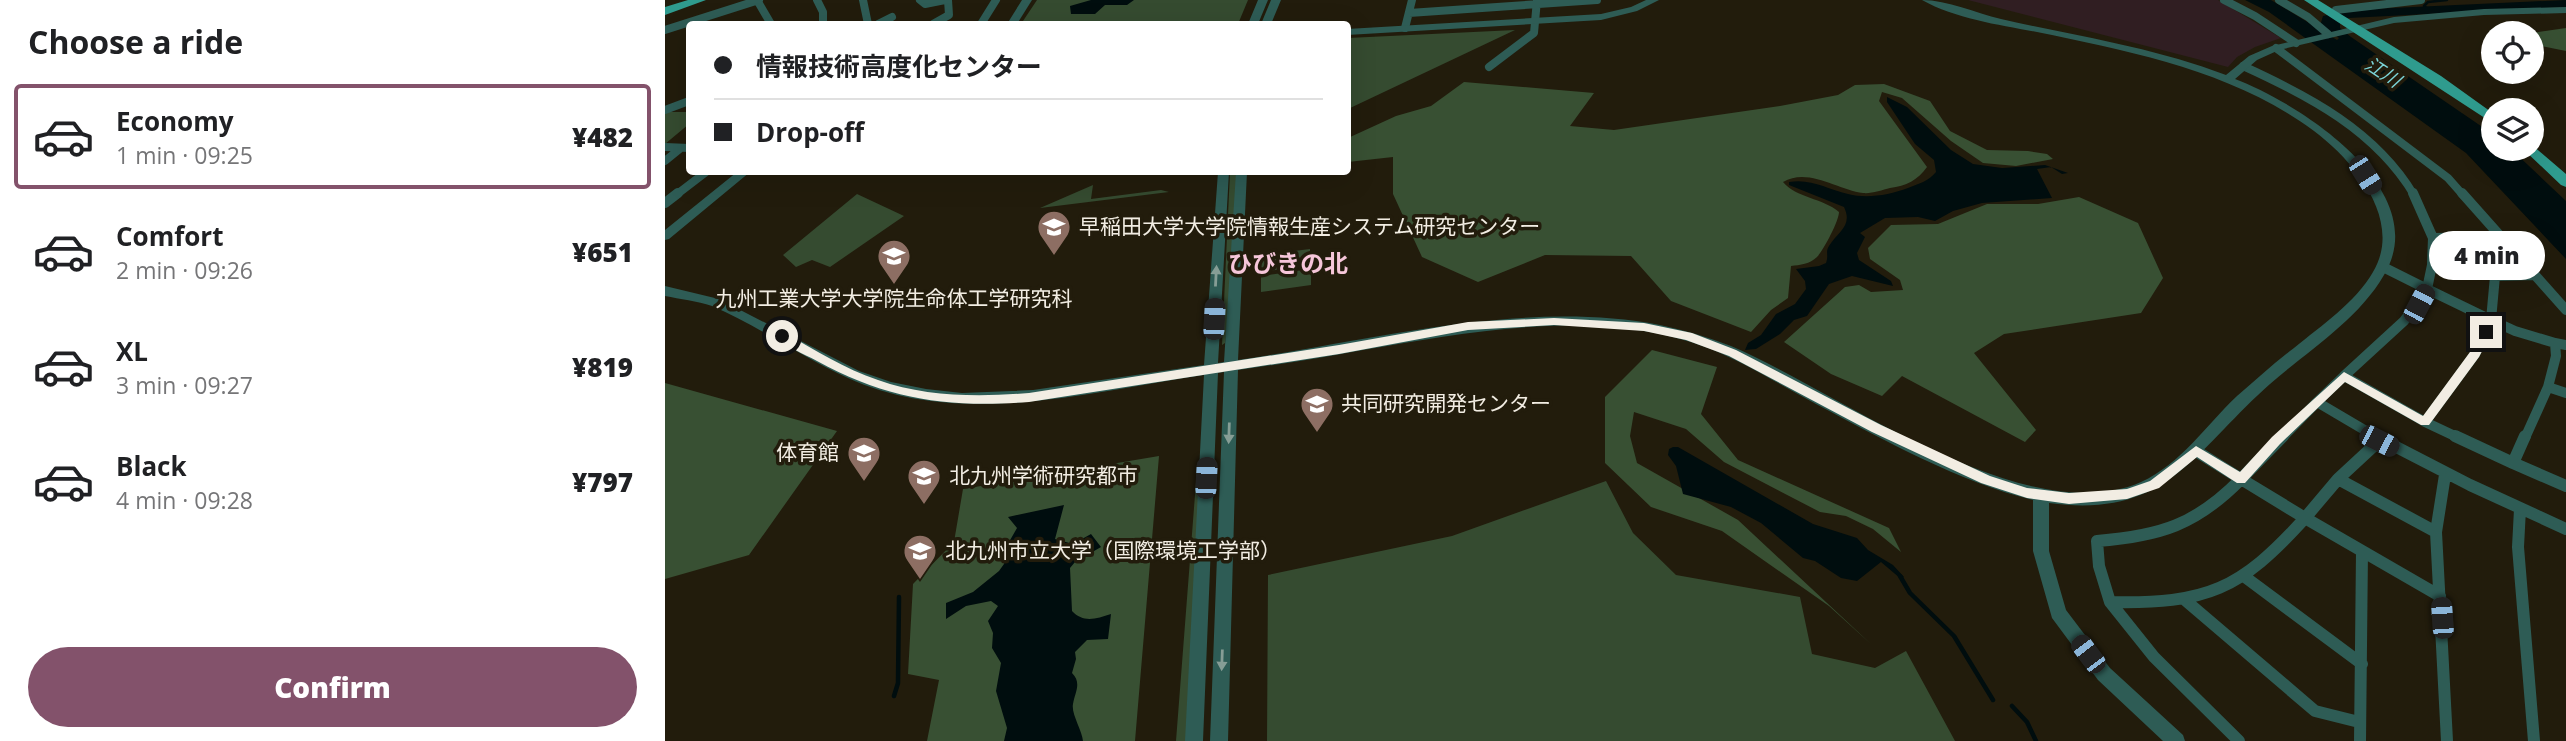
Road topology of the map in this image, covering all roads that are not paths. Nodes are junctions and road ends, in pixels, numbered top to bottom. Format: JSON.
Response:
{"nodes":[{"id":1,"x":689,"y":0,"type":"edge"},
{"id":2,"x":700,"y":0,"type":"edge"},
{"id":3,"x":758,"y":0,"type":"edge"},
{"id":4,"x":817,"y":0,"type":"edge"},
{"id":5,"x":863,"y":0,"type":"edge"},
{"id":6,"x":920,"y":0,"type":"edge"},
{"id":7,"x":947,"y":0,"type":"edge"},
{"id":8,"x":996,"y":0,"type":"edge"},
{"id":9,"x":1027,"y":0,"type":"edge"},
{"id":10,"x":1263,"y":0,"type":"edge"},
{"id":11,"x":1276,"y":0,"type":"edge"},
{"id":12,"x":1412,"y":0,"type":"edge"},
{"id":13,"x":1454,"y":0,"type":"edge"},
{"id":14,"x":1597,"y":0,"type":"edge"},
{"id":15,"x":1654,"y":0,"type":"edge"},
{"id":16,"x":2224,"y":0,"type":"edge"},
{"id":17,"x":2279,"y":0,"type":"edge"},
{"id":18,"x":2310,"y":0,"type":"edge"},
{"id":19,"x":2421,"y":0,"type":"edge"},
{"id":20,"x":1583,"y":1,"type":"edge"},
{"id":21,"x":1537,"y":2,"type":"edge"},
{"id":22,"x":1935,"y":2,"type":"edge"},
{"id":23,"x":1494,"y":3,"type":"edge"},
{"id":24,"x":2327,"y":6,"type":"edge"},
{"id":25,"x":665,"y":9,"type":"edge"},
{"id":26,"x":1453,"y":9,"type":"junction"},
{"id":27,"x":2566,"y":10,"type":"edge"},
{"id":28,"x":1409,"y":13,"type":"junction"},
{"id":29,"x":892,"y":18,"type":"dead end"},
{"id":30,"x":1535,"y":20,"type":"junction"},
{"id":31,"x":710,"y":21,"type":"edge"},
{"id":32,"x":769,"y":21,"type":"edge"},
{"id":33,"x":823,"y":21,"type":"edge"},
{"id":34,"x":866,"y":21,"type":"edge"},
{"id":35,"x":885,"y":21,"type":"edge"},
{"id":36,"x":938,"y":21,"type":"edge"},
{"id":37,"x":983,"y":21,"type":"edge"},
{"id":38,"x":1014,"y":21,"type":"edge"},
{"id":39,"x":1254,"y":21,"type":"edge"},
{"id":40,"x":1267,"y":21,"type":"edge"},
{"id":41,"x":2354,"y":25,"type":"junction"},
{"id":42,"x":686,"y":26,"type":"edge"},
{"id":43,"x":1405,"y":29,"type":"junction"},
{"id":44,"x":665,"y":30,"type":"edge"},
{"id":45,"x":1351,"y":32,"type":"edge"},
{"id":46,"x":2329,"y":34,"type":"junction"},
{"id":47,"x":2298,"y":42,"type":"junction"},
{"id":48,"x":2277,"y":48,"type":"junction"},
{"id":49,"x":2243,"y":66,"type":"junction"},
{"id":50,"x":1489,"y":67,"type":"dead end"},
{"id":51,"x":2229,"y":78,"type":"junction"},
{"id":52,"x":686,"y":102,"type":"edge"},
{"id":53,"x":2481,"y":104,"type":"edge"},
{"id":54,"x":665,"y":110,"type":"edge"},
{"id":55,"x":2481,"y":111,"type":"edge"},
{"id":56,"x":2387,"y":131,"type":"junction"},
{"id":57,"x":2363,"y":136,"type":"junction"},
{"id":58,"x":665,"y":147,"type":"edge"},
{"id":59,"x":685,"y":148,"type":"edge"},
{"id":60,"x":2544,"y":154,"type":"edge"},
{"id":61,"x":2544,"y":160,"type":"edge"},
{"id":62,"x":665,"y":161,"type":"edge"},
{"id":63,"x":702,"y":175,"type":"edge"},
{"id":64,"x":740,"y":175,"type":"edge"},
{"id":65,"x":1224,"y":175,"type":"edge"},
{"id":66,"x":1242,"y":175,"type":"edge"},
{"id":67,"x":2564,"y":175,"type":"edge"},
{"id":68,"x":665,"y":203,"type":"edge"},
{"id":69,"x":665,"y":236,"type":"edge"},
{"id":70,"x":2501,"y":237,"type":"junction"},
{"id":71,"x":2433,"y":239,"type":"junction"},
{"id":72,"x":2383,"y":267,"type":"junction"},
{"id":73,"x":2535,"y":275,"type":"junction"},
{"id":74,"x":2427,"y":289,"type":"junction"},
{"id":75,"x":665,"y":291,"type":"edge"},
{"id":76,"x":2566,"y":310,"type":"edge"},
{"id":77,"x":2491,"y":320,"type":"junction"},
{"id":78,"x":2561,"y":344,"type":"edge"},
{"id":79,"x":1231,"y":365,"type":"junction"},
{"id":80,"x":1211,"y":368,"type":"junction"},
{"id":81,"x":2344,"y":376,"type":"junction"},
{"id":82,"x":2548,"y":387,"type":"junction"},
{"id":83,"x":2566,"y":393,"type":"edge"},
{"id":84,"x":2317,"y":402,"type":"junction"},
{"id":85,"x":2425,"y":422,"type":"junction"},
{"id":86,"x":2379,"y":441,"type":"junction"},
{"id":87,"x":2196,"y":451,"type":"junction"},
{"id":88,"x":2513,"y":463,"type":"junction"},
{"id":89,"x":2445,"y":475,"type":"junction"},
{"id":90,"x":2338,"y":479,"type":"junction"},
{"id":91,"x":2241,"y":480,"type":"junction"},
{"id":92,"x":2566,"y":486,"type":"edge"},
{"id":93,"x":2041,"y":496,"type":"junction"},
{"id":94,"x":2520,"y":509,"type":"junction"},
{"id":95,"x":2305,"y":517,"type":"junction"},
{"id":96,"x":2566,"y":529,"type":"edge"},
{"id":97,"x":2436,"y":532,"type":"junction"},
{"id":98,"x":2362,"y":551,"type":"junction"},
{"id":99,"x":2245,"y":577,"type":"junction"},
{"id":100,"x":2440,"y":596,"type":"junction"},
{"id":101,"x":2185,"y":600,"type":"junction"},
{"id":102,"x":2110,"y":601,"type":"junction"},
{"id":103,"x":2362,"y":664,"type":"junction"},
{"id":104,"x":2359,"y":722,"type":"junction"},
{"id":105,"x":1194,"y":741,"type":"edge"},
{"id":106,"x":1219,"y":741,"type":"edge"},
{"id":107,"x":2176,"y":741,"type":"edge"},
{"id":108,"x":2239,"y":741,"type":"edge"},
{"id":109,"x":2360,"y":741,"type":"edge"},
{"id":110,"x":2447,"y":741,"type":"edge"},
{"id":111,"x":2534,"y":741,"type":"edge"}],
"edges":[{"from":1,"to":25,"type":"main road"},
{"from":2,"to":25,"type":"main road"},
{"from":3,"to":31,"type":"street"},
{"from":3,"to":32,"type":"street"},
{"from":4,"to":33,"type":"street"},
{"from":5,"to":34,"type":"street"},
{"from":6,"to":7,"type":"street"},
{"from":7,"to":36,"type":"street"},
{"from":8,"to":37,"type":"street"},
{"from":9,"to":38,"type":"street"},
{"from":10,"to":39,"type":"street"},
{"from":11,"to":40,"type":"street"},
{"from":12,"to":28,"type":"street"},
{"from":13,"to":26,"type":"street"},
{"from":14,"to":20,"type":"street"},
{"from":15,"to":30,"type":"street"},
{"from":16,"to":47,"type":"street"},
{"from":17,"to":46,"type":"street"},
{"from":18,"to":24,"type":"main road"},
{"from":19,"to":24,"type":"street"},
{"from":20,"to":21,"type":"street"},
{"from":21,"to":23,"type":"street"},
{"from":21,"to":30,"type":"street"},
{"from":22,"to":51,"type":"street"},
{"from":23,"to":26,"type":"street"},
{"from":24,"to":41,"type":"main road"},
{"from":26,"to":28,"type":"street"},
{"from":27,"to":41,"type":"street"},
{"from":28,"to":43,"type":"street"},
{"from":29,"to":35,"type":"street"},
{"from":30,"to":43,"type":"street"},
{"from":30,"to":50,"type":"street"},
{"from":41,"to":46,"type":"street"},
{"from":41,"to":53,"type":"main road"},
{"from":41,"to":55,"type":"main road"},
{"from":42,"to":44,"type":"street"},
{"from":43,"to":45,"type":"street"},
{"from":46,"to":47,"type":"street"},
{"from":47,"to":48,"type":"street"},
{"from":48,"to":49,"type":"street"},
{"from":48,"to":56,"type":"street"},
{"from":49,"to":51,"type":"street"},
{"from":49,"to":57,"type":"street"},
{"from":51,"to":72,"type":"street"},
{"from":52,"to":54,"type":"street"},
{"from":56,"to":57,"type":"street"},
{"from":56,"to":70,"type":"street"},
{"from":57,"to":71,"type":"street"},
{"from":58,"to":59,"type":"street"},
{"from":59,"to":62,"type":"street"},
{"from":60,"to":67,"type":"main road"},
{"from":61,"to":67,"type":"main road"},
{"from":63,"to":68,"type":"street"},
{"from":64,"to":69,"type":"street"},
{"from":80,"to":65,"type":"street","one_way":true},
{"from":66,"to":79,"type":"street"},
{"from":70,"to":71,"type":"street"},
{"from":70,"to":73,"type":"street"},
{"from":71,"to":74,"type":"street"},
{"from":72,"to":74,"type":"street"},
{"from":72,"to":87,"type":"street"},
{"from":73,"to":76,"type":"street"},
{"from":73,"to":77,"type":"street"},
{"from":74,"to":77,"type":"street"},
{"from":74,"to":81,"type":"street"},
{"from":75,"to":80,"type":"street"},
{"from":77,"to":78,"type":"street"},
{"from":77,"to":85,"type":"street"},
{"from":78,"to":82,"type":"street"},
{"from":79,"to":80,"type":"street"},
{"from":79,"to":93,"type":"street"},
{"from":79,"to":106,"type":"street","one_way":true},
{"from":80,"to":105,"type":"street"},
{"from":81,"to":84,"type":"street"},
{"from":81,"to":85,"type":"street"},
{"from":82,"to":83,"type":"street"},
{"from":82,"to":88,"type":"street"},
{"from":84,"to":86,"type":"street"},
{"from":84,"to":91,"type":"street"},
{"from":85,"to":88,"type":"street"},
{"from":86,"to":89,"type":"street"},
{"from":86,"to":90,"type":"street"},
{"from":87,"to":91,"type":"street"},
{"from":87,"to":93,"type":"street"},
{"from":88,"to":92,"type":"street"},
{"from":89,"to":94,"type":"street"},
{"from":89,"to":97,"type":"street"},
{"from":90,"to":95,"type":"street"},
{"from":90,"to":97,"type":"street"},
{"from":91,"to":95,"type":"street"},
{"from":91,"to":102,"type":"street"},
{"from":93,"to":107,"type":"street"},
{"from":94,"to":96,"type":"street"},
{"from":94,"to":111,"type":"street"},
{"from":95,"to":98,"type":"street"},
{"from":95,"to":99,"type":"street"},
{"from":97,"to":100,"type":"street"},
{"from":98,"to":100,"type":"street"},
{"from":98,"to":103,"type":"street"},
{"from":99,"to":101,"type":"street"},
{"from":99,"to":103,"type":"street"},
{"from":100,"to":110,"type":"street"},
{"from":101,"to":102,"type":"street"},
{"from":101,"to":104,"type":"street"},
{"from":102,"to":108,"type":"street"},
{"from":103,"to":104,"type":"street"},
{"from":104,"to":109,"type":"street"}]}
